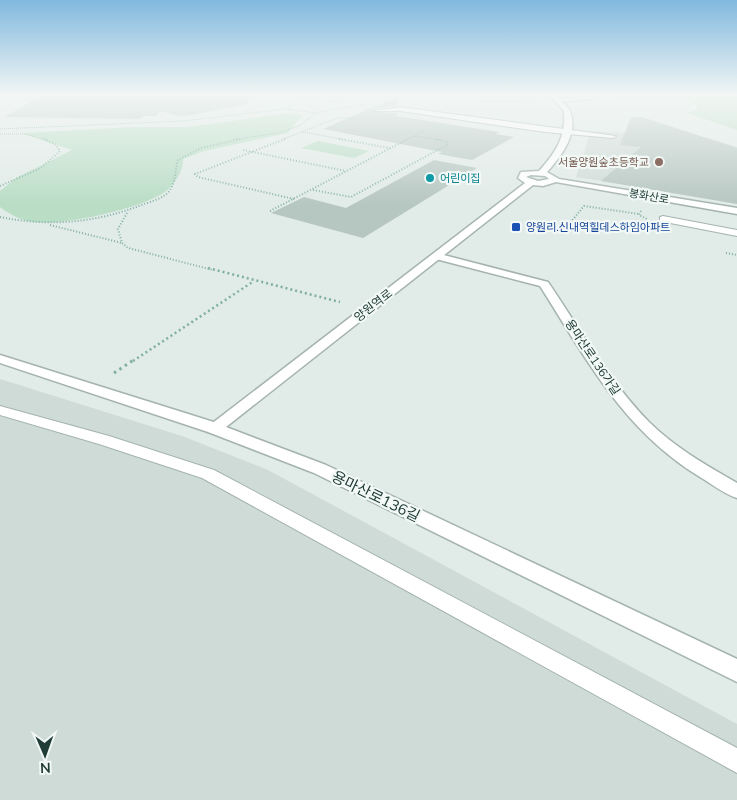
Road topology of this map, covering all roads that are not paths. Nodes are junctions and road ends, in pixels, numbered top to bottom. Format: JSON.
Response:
{"nodes":[{"id":1,"x":556,"y":131,"type":"edge"},
{"id":2,"x":568,"y":133,"type":"junction"},
{"id":3,"x":613,"y":136,"type":"dead end"},
{"id":4,"x":542,"y":173,"type":"junction"},
{"id":5,"x":557,"y":181,"type":"junction"},
{"id":6,"x":532,"y":182,"type":"junction"},
{"id":7,"x":737,"y":211,"type":"edge"},
{"id":8,"x":663,"y":219,"type":"dead end"},
{"id":9,"x":737,"y":233,"type":"edge"},
{"id":10,"x":436,"y":256,"type":"junction"},
{"id":11,"x":0,"y":359,"type":"edge"},
{"id":12,"x":0,"y":410,"type":"edge"},
{"id":13,"x":214,"y":428,"type":"junction"},
{"id":14,"x":737,"y":491,"type":"edge"},
{"id":15,"x":737,"y":671,"type":"edge"},
{"id":16,"x":737,"y":761,"type":"edge"}],
"edges":[{"from":1,"to":2,"type":"lane"},
{"from":2,"to":3,"type":"lane"},
{"from":2,"to":4,"type":"street"},
{"from":4,"to":5,"type":"street"},
{"from":4,"to":6,"type":"street"},
{"from":5,"to":6,"type":"street"},
{"from":5,"to":7,"type":"street","name":"봉화산로"},
{"from":6,"to":10,"type":"street","name":"양원역로"},
{"from":8,"to":9,"type":"lane"},
{"from":10,"to":13,"type":"street","name":"양원역로"},
{"from":10,"to":14,"type":"street","name":"용마산로136가길"},
{"from":11,"to":13,"type":"street","name":"용마산로136길"},
{"from":12,"to":16,"type":"lane"},
{"from":13,"to":15,"type":"street","name":"용마산로136길"}]}
